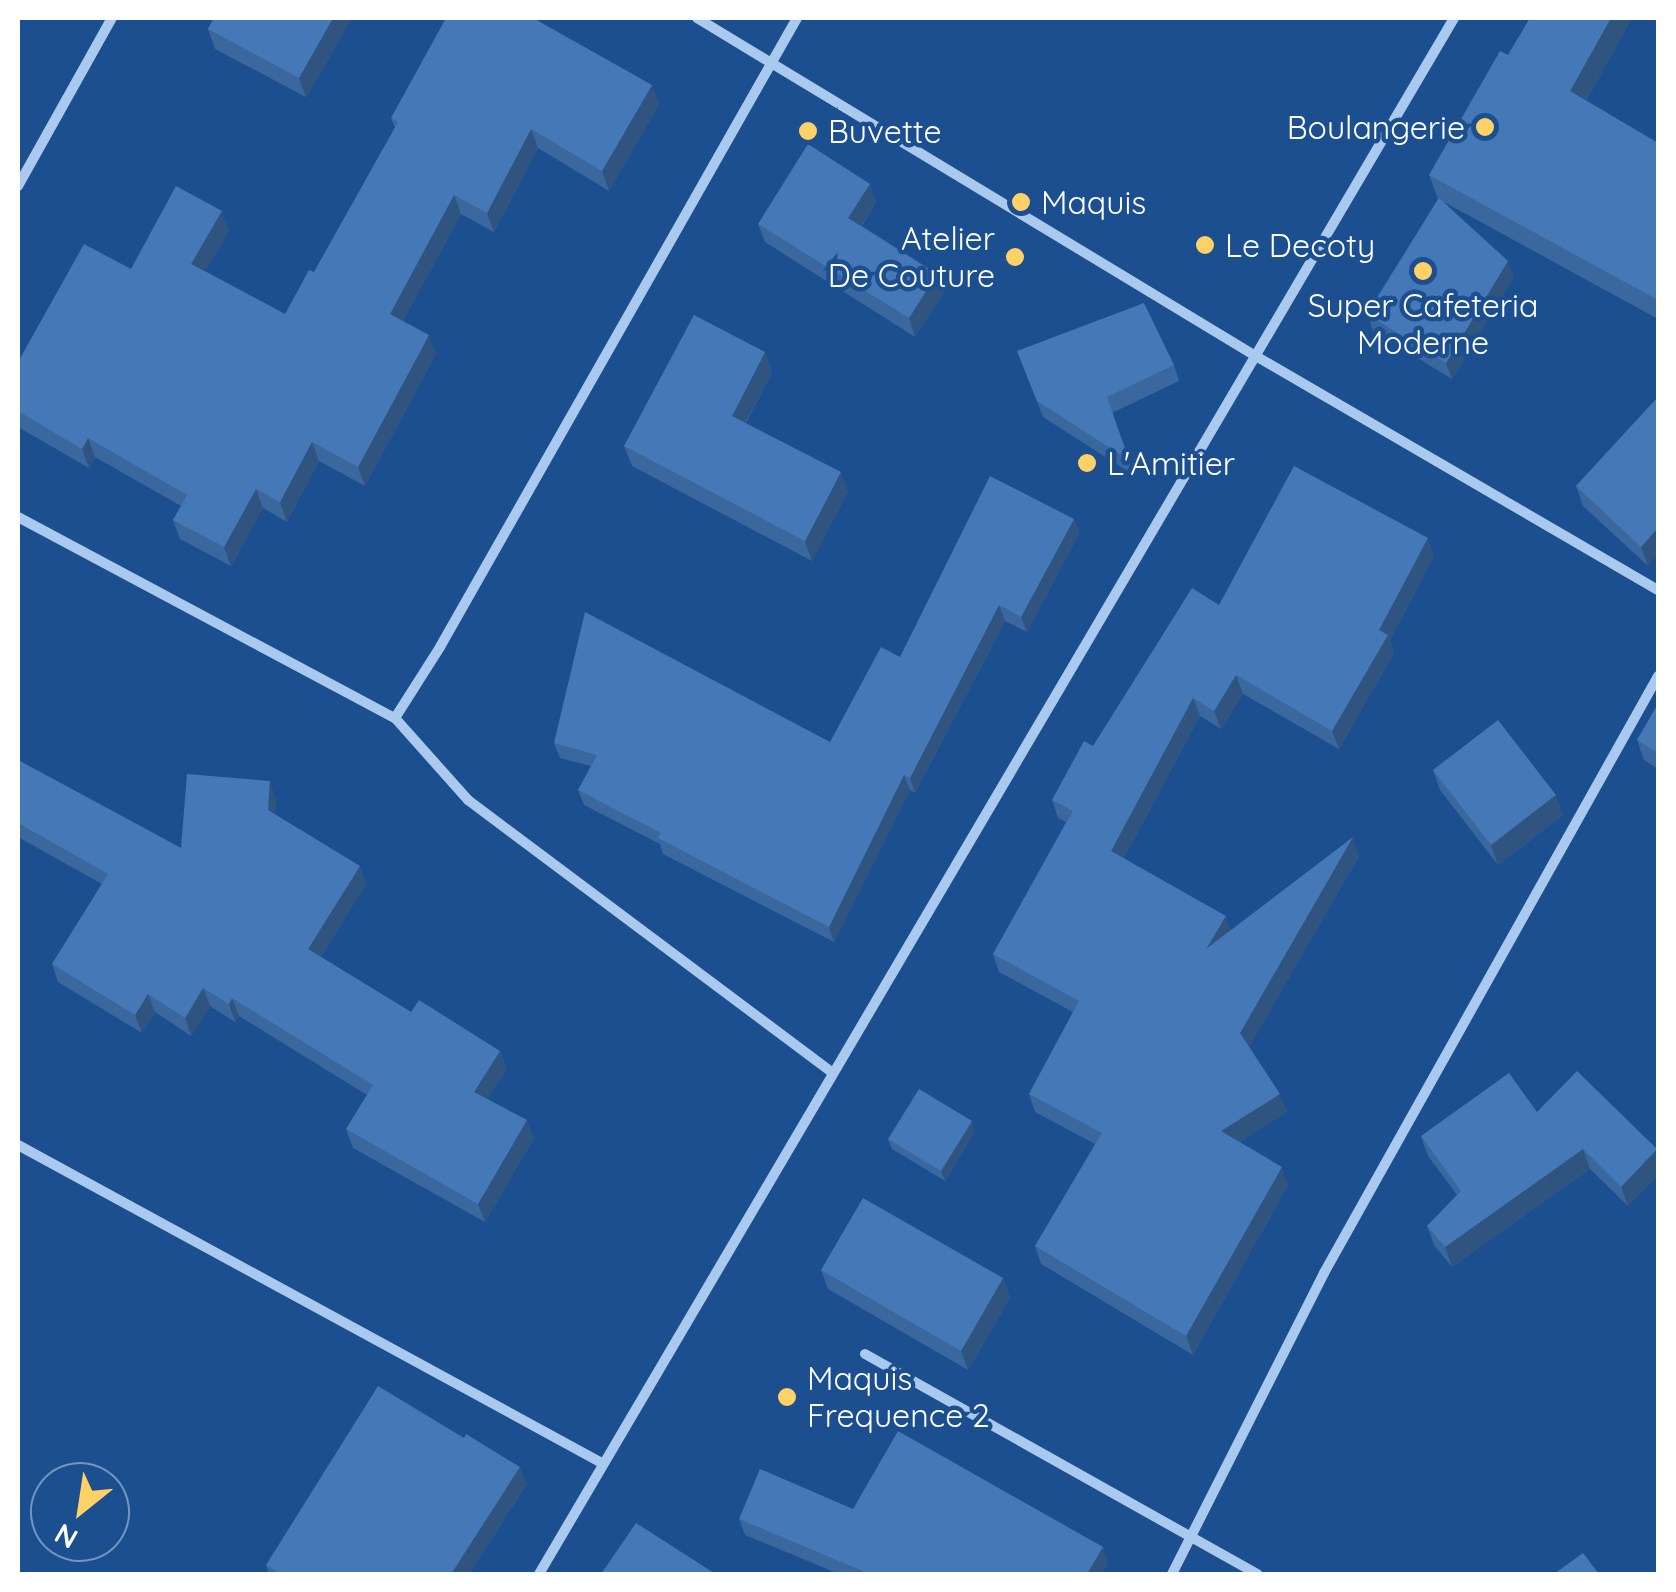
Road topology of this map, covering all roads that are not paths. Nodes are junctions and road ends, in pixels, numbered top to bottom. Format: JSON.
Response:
{"nodes":[{"id":1,"x":112,"y":18,"type":"edge"},
{"id":2,"x":697,"y":18,"type":"edge"},
{"id":3,"x":796,"y":18,"type":"edge"},
{"id":4,"x":1454,"y":18,"type":"edge"},
{"id":5,"x":770,"y":62,"type":"junction"},
{"id":6,"x":18,"y":186,"type":"edge"},
{"id":7,"x":1254,"y":354,"type":"junction"},
{"id":8,"x":18,"y":517,"type":"edge"},
{"id":9,"x":1658,"y":590,"type":"edge"},
{"id":10,"x":1658,"y":676,"type":"edge"},
{"id":11,"x":394,"y":718,"type":"junction"},
{"id":12,"x":831,"y":1072,"type":"junction"},
{"id":13,"x":18,"y":1145,"type":"edge"},
{"id":14,"x":865,"y":1354,"type":"dead end"},
{"id":15,"x":602,"y":1464,"type":"junction"},
{"id":16,"x":1192,"y":1535,"type":"junction"},
{"id":17,"x":539,"y":1574,"type":"edge"},
{"id":18,"x":1172,"y":1574,"type":"edge"},
{"id":19,"x":1257,"y":1574,"type":"edge"}],
"edges":[{"from":1,"to":6,"type":"street"},
{"from":2,"to":5,"type":"street"},
{"from":3,"to":5,"type":"street"},
{"from":4,"to":7,"type":"street"},
{"from":5,"to":7,"type":"street"},
{"from":5,"to":11,"type":"street"},
{"from":7,"to":9,"type":"street"},
{"from":7,"to":12,"type":"street"},
{"from":8,"to":11,"type":"street"},
{"from":10,"to":16,"type":"street"},
{"from":11,"to":12,"type":"street"},
{"from":12,"to":15,"type":"street"},
{"from":13,"to":15,"type":"street"},
{"from":14,"to":16,"type":"street"},
{"from":15,"to":17,"type":"street"},
{"from":16,"to":18,"type":"street"},
{"from":16,"to":19,"type":"street"}]}
